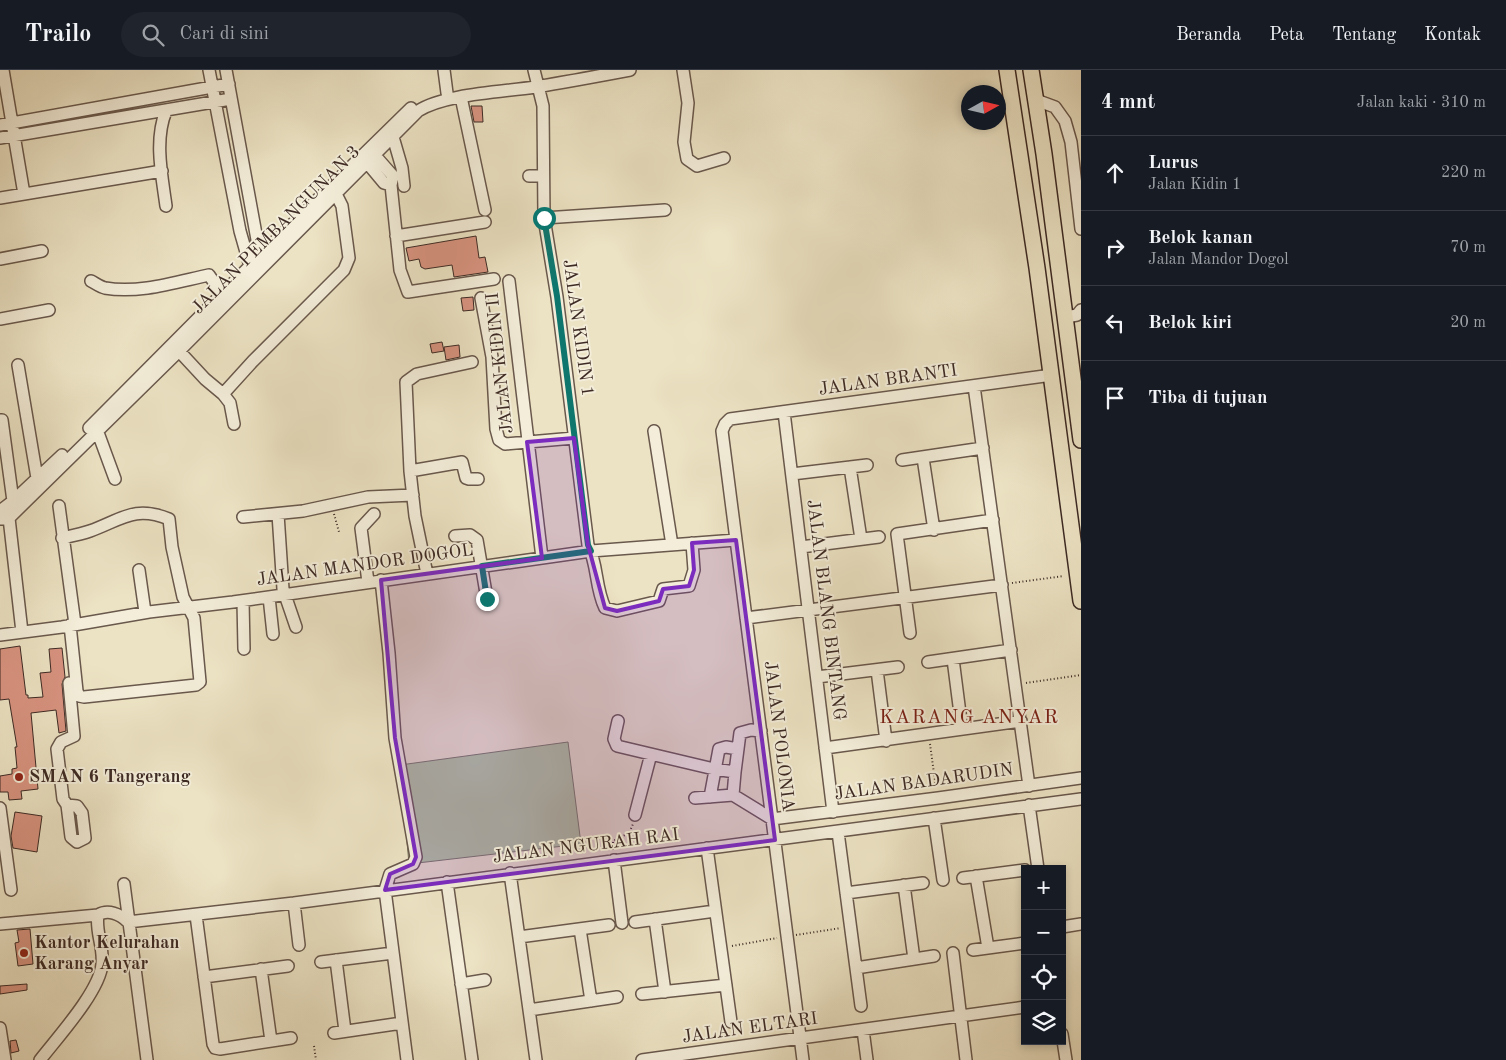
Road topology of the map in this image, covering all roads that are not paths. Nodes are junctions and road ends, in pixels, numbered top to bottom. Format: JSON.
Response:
{"nodes":[{"id":1,"x":3,"y":70,"type":"edge"},
{"id":2,"x":209,"y":70,"type":"edge"},
{"id":3,"x":226,"y":70,"type":"edge"},
{"id":4,"x":444,"y":70,"type":"edge"},
{"id":5,"x":590,"y":70,"type":"edge"},
{"id":6,"x":630,"y":70,"type":"edge"},
{"id":7,"x":683,"y":70,"type":"edge"},
{"id":8,"x":1007,"y":70,"type":"edge"},
{"id":9,"x":1031,"y":70,"type":"edge"},
{"id":10,"x":535,"y":79,"type":"edge"},
{"id":11,"x":229,"y":84,"type":"junction"},
{"id":12,"x":212,"y":87,"type":"junction"},
{"id":13,"x":447,"y":93,"type":"junction"},
{"id":14,"x":461,"y":97,"type":"junction"},
{"id":15,"x":231,"y":99,"type":"junction"},
{"id":16,"x":1036,"y":100,"type":"junction"},
{"id":17,"x":215,"y":102,"type":"junction"},
{"id":18,"x":166,"y":111,"type":"junction"},
{"id":19,"x":13,"y":122,"type":"junction"},
{"id":20,"x":0,"y":124,"type":"edge"},
{"id":21,"x":15,"y":135,"type":"junction"},
{"id":22,"x":393,"y":137,"type":"junction"},
{"id":23,"x":0,"y":138,"type":"edge"},
{"id":24,"x":1042,"y":142,"type":"junction"},
{"id":25,"x":1019,"y":144,"type":"junction"},
{"id":26,"x":368,"y":156,"type":"junction"},
{"id":27,"x":724,"y":158,"type":"dead end"},
{"id":28,"x":162,"y":171,"type":"junction"},
{"id":29,"x":529,"y":176,"type":"dead end"},
{"id":30,"x":543,"y":176,"type":"junction"},
{"id":31,"x":404,"y":186,"type":"dead end"},
{"id":32,"x":24,"y":194,"type":"junction"},
{"id":33,"x":336,"y":194,"type":"junction"},
{"id":34,"x":0,"y":198,"type":"edge"},
{"id":35,"x":166,"y":206,"type":"dead end"},
{"id":36,"x":665,"y":210,"type":"dead end"},
{"id":37,"x":544,"y":218,"type":"junction"},
{"id":38,"x":1081,"y":229,"type":"edge"},
{"id":39,"x":396,"y":236,"type":"junction"},
{"id":40,"x":244,"y":249,"type":"junction"},
{"id":41,"x":42,"y":251,"type":"dead end"},
{"id":42,"x":261,"y":255,"type":"junction"},
{"id":43,"x":0,"y":258,"type":"edge"},
{"id":44,"x":253,"y":270,"type":"junction"},
{"id":45,"x":494,"y":279,"type":"dead end"},
{"id":46,"x":91,"y":281,"type":"dead end"},
{"id":47,"x":509,"y":281,"type":"dead end"},
{"id":48,"x":222,"y":294,"type":"junction"},
{"id":49,"x":481,"y":298,"type":"dead end"},
{"id":50,"x":49,"y":310,"type":"dead end"},
{"id":51,"x":1081,"y":310,"type":"edge"},
{"id":52,"x":1066,"y":317,"type":"junction"},
{"id":53,"x":0,"y":319,"type":"edge"},
{"id":54,"x":198,"y":325,"type":"junction"},
{"id":55,"x":179,"y":351,"type":"junction"},
{"id":56,"x":472,"y":362,"type":"dead end"},
{"id":57,"x":18,"y":365,"type":"dead end"},
{"id":58,"x":1052,"y":375,"type":"junction"},
{"id":59,"x":974,"y":386,"type":"junction"},
{"id":60,"x":223,"y":394,"type":"junction"},
{"id":61,"x":784,"y":412,"type":"junction"},
{"id":62,"x":730,"y":419,"type":"joint"},
{"id":63,"x":0,"y":420,"type":"edge"},
{"id":64,"x":234,"y":424,"type":"dead end"},
{"id":65,"x":97,"y":430,"type":"junction"},
{"id":66,"x":654,"y":432,"type":"dead end"},
{"id":67,"x":574,"y":438,"type":"junction"},
{"id":68,"x":1081,"y":440,"type":"edge"},
{"id":69,"x":527,"y":442,"type":"junction"},
{"id":70,"x":983,"y":448,"type":"junction"},
{"id":71,"x":64,"y":458,"type":"junction"},
{"id":72,"x":923,"y":458,"type":"junction"},
{"id":73,"x":902,"y":460,"type":"dead end"},
{"id":74,"x":867,"y":465,"type":"dead end"},
{"id":75,"x":850,"y":467,"type":"junction"},
{"id":76,"x":410,"y":471,"type":"junction"},
{"id":77,"x":792,"y":474,"type":"junction"},
{"id":78,"x":37,"y":478,"type":"junction"},
{"id":79,"x":115,"y":479,"type":"dead end"},
{"id":80,"x":478,"y":479,"type":"dead end"},
{"id":81,"x":413,"y":495,"type":"junction"},
{"id":82,"x":13,"y":501,"type":"junction"},
{"id":83,"x":59,"y":506,"type":"dead end"},
{"id":84,"x":1076,"y":509,"type":"edge"},
{"id":85,"x":278,"y":514,"type":"junction"},
{"id":86,"x":374,"y":514,"type":"dead end"},
{"id":87,"x":3,"y":516,"type":"edge"},
{"id":88,"x":243,"y":517,"type":"dead end"},
{"id":89,"x":993,"y":520,"type":"junction"},
{"id":90,"x":934,"y":530,"type":"junction"},
{"id":91,"x":1077,"y":533,"type":"edge"},
{"id":92,"x":455,"y":536,"type":"dead end"},
{"id":93,"x":878,"y":536,"type":"dead end"},
{"id":94,"x":62,"y":538,"type":"junction"},
{"id":95,"x":861,"y":539,"type":"junction"},
{"id":96,"x":736,"y":540,"type":"junction"},
{"id":97,"x":692,"y":543,"type":"junction"},
{"id":98,"x":672,"y":545,"type":"junction"},
{"id":99,"x":801,"y":548,"type":"junction"},
{"id":100,"x":591,"y":551,"type":"junction"},
{"id":101,"x":542,"y":558,"type":"junction"},
{"id":102,"x":482,"y":566,"type":"junction"},
{"id":103,"x":139,"y":570,"type":"dead end"},
{"id":104,"x":427,"y":574,"type":"junction"},
{"id":105,"x":381,"y":580,"type":"junction"},
{"id":106,"x":368,"y":582,"type":"junction"},
{"id":107,"x":1002,"y":585,"type":"junction"},
{"id":108,"x":286,"y":594,"type":"junction"},
{"id":109,"x":269,"y":597,"type":"junction"},
{"id":110,"x":906,"y":598,"type":"junction"},
{"id":111,"x":487,"y":599,"type":"dead end"},
{"id":112,"x":242,"y":601,"type":"junction"},
{"id":113,"x":1081,"y":601,"type":"edge"},
{"id":114,"x":190,"y":608,"type":"junction"},
{"id":115,"x":808,"y":610,"type":"junction"},
{"id":116,"x":145,"y":612,"type":"junction"},
{"id":117,"x":746,"y":618,"type":"junction"},
{"id":118,"x":69,"y":625,"type":"junction"},
{"id":119,"x":296,"y":627,"type":"dead end"},
{"id":120,"x":22,"y":632,"type":"junction"},
{"id":121,"x":273,"y":634,"type":"dead end"},
{"id":122,"x":910,"y":634,"type":"dead end"},
{"id":123,"x":0,"y":635,"type":"edge"},
{"id":124,"x":244,"y":649,"type":"dead end"},
{"id":125,"x":1011,"y":650,"type":"junction"},
{"id":126,"x":953,"y":659,"type":"junction"},
{"id":127,"x":928,"y":662,"type":"dead end"},
{"id":128,"x":898,"y":667,"type":"dead end"},
{"id":129,"x":877,"y":670,"type":"junction"},
{"id":130,"x":817,"y":677,"type":"junction"},
{"id":131,"x":618,"y":721,"type":"dead end"},
{"id":132,"x":1021,"y":721,"type":"junction"},
{"id":133,"x":962,"y":729,"type":"junction"},
{"id":134,"x":761,"y":730,"type":"junction"},
{"id":135,"x":886,"y":741,"type":"junction"},
{"id":136,"x":826,"y":748,"type":"junction"},
{"id":137,"x":738,"y":749,"type":"junction"},
{"id":138,"x":651,"y":754,"type":"junction"},
{"id":139,"x":714,"y":770,"type":"junction"},
{"id":140,"x":735,"y":772,"type":"junction"},
{"id":141,"x":1081,"y":778,"type":"edge"},
{"id":142,"x":1029,"y":786,"type":"junction"},
{"id":143,"x":733,"y":795,"type":"junction"},
{"id":144,"x":710,"y":797,"type":"junction"},
{"id":145,"x":695,"y":798,"type":"dead end"},
{"id":146,"x":1081,"y":798,"type":"edge"},
{"id":147,"x":67,"y":804,"type":"dead end"},
{"id":148,"x":1029,"y":805,"type":"junction"},
{"id":149,"x":0,"y":808,"type":"edge"},
{"id":150,"x":833,"y":812,"type":"junction"},
{"id":151,"x":635,"y":815,"type":"road end"},
{"id":152,"x":934,"y":818,"type":"junction"},
{"id":153,"x":772,"y":819,"type":"junction"},
{"id":154,"x":838,"y":832,"type":"junction"},
{"id":155,"x":775,"y":840,"type":"junction"},
{"id":156,"x":707,"y":848,"type":"junction"},
{"id":157,"x":614,"y":855,"type":"junction"},
{"id":158,"x":1036,"y":865,"type":"edge"},
{"id":159,"x":1021,"y":870,"type":"edge"},
{"id":160,"x":510,"y":873,"type":"junction"},
{"id":161,"x":976,"y":876,"type":"junction"},
{"id":162,"x":963,"y":878,"type":"dead end"},
{"id":163,"x":943,"y":880,"type":"dead end"},
{"id":164,"x":447,"y":882,"type":"junction"},
{"id":165,"x":923,"y":883,"type":"dead end"},
{"id":166,"x":124,"y":884,"type":"dead end"},
{"id":167,"x":904,"y":886,"type":"junction"},
{"id":168,"x":11,"y":890,"type":"dead end"},
{"id":169,"x":846,"y":893,"type":"junction"},
{"id":170,"x":386,"y":894,"type":"junction"},
{"id":171,"x":294,"y":903,"type":"junction"},
{"id":172,"x":715,"y":911,"type":"junction"},
{"id":173,"x":98,"y":915,"type":"junction"},
{"id":174,"x":196,"y":915,"type":"junction"},
{"id":175,"x":655,"y":919,"type":"junction"},
{"id":176,"x":128,"y":922,"type":"junction"},
{"id":177,"x":635,"y":922,"type":"dead end"},
{"id":178,"x":622,"y":923,"type":"dead end"},
{"id":179,"x":0,"y":924,"type":"edge"},
{"id":180,"x":1081,"y":924,"type":"edge"},
{"id":181,"x":609,"y":925,"type":"dead end"},
{"id":182,"x":1066,"y":926,"type":"edge"},
{"id":183,"x":580,"y":929,"type":"junction"},
{"id":184,"x":519,"y":937,"type":"junction"},
{"id":185,"x":1021,"y":944,"type":"edge"},
{"id":186,"x":299,"y":945,"type":"dead end"},
{"id":187,"x":988,"y":948,"type":"junction"},
{"id":188,"x":973,"y":950,"type":"dead end"},
{"id":189,"x":393,"y":953,"type":"junction"},
{"id":190,"x":953,"y":953,"type":"dead end"},
{"id":191,"x":934,"y":956,"type":"dead end"},
{"id":192,"x":914,"y":959,"type":"junction"},
{"id":193,"x":336,"y":960,"type":"junction"},
{"id":194,"x":321,"y":962,"type":"dead end"},
{"id":195,"x":288,"y":966,"type":"dead end"},
{"id":196,"x":856,"y":968,"type":"junction"},
{"id":197,"x":261,"y":969,"type":"junction"},
{"id":198,"x":204,"y":977,"type":"junction"},
{"id":199,"x":485,"y":980,"type":"dead end"},
{"id":200,"x":461,"y":984,"type":"junction"},
{"id":201,"x":726,"y":985,"type":"junction"},
{"id":202,"x":665,"y":992,"type":"junction"},
{"id":203,"x":642,"y":994,"type":"dead end"},
{"id":204,"x":617,"y":997,"type":"dead end"},
{"id":205,"x":591,"y":1001,"type":"junction"},
{"id":206,"x":861,"y":1006,"type":"dead end"},
{"id":207,"x":1021,"y":1008,"type":"edge"},
{"id":208,"x":529,"y":1010,"type":"junction"},
{"id":209,"x":961,"y":1016,"type":"junction"},
{"id":210,"x":731,"y":1022,"type":"dead end"},
{"id":211,"x":402,"y":1023,"type":"junction"},
{"id":212,"x":863,"y":1030,"type":"junction"},
{"id":213,"x":0,"y":1032,"type":"edge"},
{"id":214,"x":291,"y":1038,"type":"dead end"},
{"id":215,"x":800,"y":1039,"type":"junction"},
{"id":216,"x":271,"y":1041,"type":"junction"},
{"id":217,"x":1064,"y":1045,"type":"edge"},
{"id":218,"x":734,"y":1048,"type":"junction"},
{"id":219,"x":5,"y":1060,"type":"edge"},
{"id":220,"x":40,"y":1060,"type":"edge"},
{"id":221,"x":147,"y":1060,"type":"edge"},
{"id":222,"x":408,"y":1060,"type":"edge"},
{"id":223,"x":472,"y":1060,"type":"edge"},
{"id":224,"x":536,"y":1060,"type":"edge"},
{"id":225,"x":642,"y":1060,"type":"edge"},
{"id":226,"x":736,"y":1060,"type":"edge"},
{"id":227,"x":803,"y":1060,"type":"edge"},
{"id":228,"x":868,"y":1060,"type":"edge"},
{"id":229,"x":966,"y":1060,"type":"edge"},
{"id":230,"x":1066,"y":1060,"type":"edge"}],
"edges":[{"from":1,"to":19,"type":"street"},
{"from":2,"to":12,"type":"street"},
{"from":3,"to":11,"type":"street"},
{"from":4,"to":13,"type":"street"},
{"from":5,"to":10,"type":"street","name":"JALAN PEMBANGUNAN 3"},
{"from":6,"to":10,"type":"street","name":"JALAN PEMBANGUNAN 3"},
{"from":7,"to":27,"type":"street"},
{"from":8,"to":25,"type":"main road"},
{"from":9,"to":16,"type":"main road"},
{"from":10,"to":13,"type":"street","name":"JALAN PEMBANGUNAN 3"},
{"from":10,"to":14,"type":"street","name":"JALAN PEMBANGUNAN 3"},
{"from":10,"to":30,"type":"street","name":"JALAN KIDIN 1"},
{"from":11,"to":12,"type":"street"},
{"from":11,"to":15,"type":"street"},
{"from":12,"to":17,"type":"street"},
{"from":12,"to":19,"type":"street"},
{"from":13,"to":26,"type":"street","name":"JALAN PEMBANGUNAN 3"},
{"from":14,"to":22,"type":"street","name":"JALAN PEMBANGUNAN 3"},
{"from":14,"to":39,"type":"street"},
{"from":15,"to":17,"type":"street"},
{"from":15,"to":42,"type":"street"},
{"from":16,"to":24,"type":"main road"},
{"from":16,"to":38,"type":"street"},
{"from":17,"to":18,"type":"street"},
{"from":17,"to":40,"type":"street"},
{"from":18,"to":21,"type":"street"},
{"from":18,"to":28,"type":"street"},
{"from":19,"to":20,"type":"street"},
{"from":19,"to":21,"type":"street"},
{"from":21,"to":23,"type":"street"},
{"from":21,"to":32,"type":"street"},
{"from":22,"to":26,"type":"street","name":"JALAN PEMBANGUNAN 3"},
{"from":22,"to":31,"type":"street"},
{"from":24,"to":25,"type":"main road"},
{"from":24,"to":52,"type":"main road"},
{"from":25,"to":58,"type":"main road"},
{"from":26,"to":33,"type":"street","name":"JALAN PEMBANGUNAN 3"},
{"from":26,"to":39,"type":"street"},
{"from":26,"to":42,"type":"street","name":"JALAN PEMBANGUNAN 3"},
{"from":28,"to":32,"type":"street"},
{"from":28,"to":35,"type":"street"},
{"from":29,"to":30,"type":"street"},
{"from":30,"to":37,"type":"street","name":"JALAN KIDIN 1"},
{"from":32,"to":34,"type":"street"},
{"from":33,"to":42,"type":"street","name":"JALAN PEMBANGUNAN 3"},
{"from":33,"to":60,"type":"street"},
{"from":36,"to":37,"type":"street"},
{"from":37,"to":67,"type":"street","name":"JALAN KIDIN 1"},
{"from":39,"to":45,"type":"street"},
{"from":40,"to":42,"type":"street"},
{"from":40,"to":44,"type":"street"},
{"from":41,"to":43,"type":"street"},
{"from":42,"to":44,"type":"street","name":"JALAN PEMBANGUNAN 3"},
{"from":44,"to":48,"type":"street","name":"JALAN PEMBANGUNAN 3"},
{"from":44,"to":54,"type":"street","name":"JALAN PEMBANGUNAN 3"},
{"from":46,"to":48,"type":"street"},
{"from":47,"to":69,"type":"street","name":"JALAN KIDIN II"},
{"from":48,"to":54,"type":"street","name":"JALAN PEMBANGUNAN 3"},
{"from":49,"to":69,"type":"street"},
{"from":50,"to":53,"type":"street"},
{"from":51,"to":52,"type":"street"},
{"from":52,"to":68,"type":"main road"},
{"from":54,"to":55,"type":"street","name":"JALAN PEMBANGUNAN 3"},
{"from":54,"to":71,"type":"street","name":"JALAN PEMBANGUNAN 3"},
{"from":55,"to":60,"type":"street"},
{"from":55,"to":65,"type":"street","name":"JALAN PEMBANGUNAN 3"},
{"from":56,"to":76,"type":"street"},
{"from":57,"to":78,"type":"street"},
{"from":58,"to":59,"type":"street","name":"JALAN BRANTI"},
{"from":58,"to":84,"type":"main road"},
{"from":59,"to":61,"type":"street","name":"JALAN BRANTI"},
{"from":59,"to":70,"type":"street"},
{"from":60,"to":64,"type":"street"},
{"from":61,"to":62,"type":"street","name":"JALAN BRANTI"},
{"from":61,"to":77,"type":"street","name":"JALAN BLANG BINTANG"},
{"from":62,"to":96,"type":"street","name":"JALAN POLONIA"},
{"from":63,"to":82,"type":"street"},
{"from":65,"to":71,"type":"street","name":"JALAN PEMBANGUNAN 3"},
{"from":65,"to":79,"type":"street"},
{"from":66,"to":98,"type":"street"},
{"from":67,"to":69,"type":"street"},
{"from":67,"to":100,"type":"street","name":"JALAN KIDIN 1"},
{"from":69,"to":101,"type":"street","name":"JALAN KIDIN II"},
{"from":70,"to":72,"type":"street"},
{"from":70,"to":89,"type":"street"},
{"from":71,"to":78,"type":"street","name":"JALAN PEMBANGUNAN 3"},
{"from":71,"to":87,"type":"street","name":"JALAN PEMBANGUNAN 3"},
{"from":72,"to":73,"type":"street"},
{"from":72,"to":90,"type":"street"},
{"from":74,"to":75,"type":"street"},
{"from":75,"to":77,"type":"street"},
{"from":75,"to":95,"type":"street"},
{"from":76,"to":80,"type":"street"},
{"from":76,"to":81,"type":"street"},
{"from":77,"to":99,"type":"street","name":"JALAN BLANG BINTANG"},
{"from":78,"to":82,"type":"street","name":"JALAN PEMBANGUNAN 3"},
{"from":81,"to":85,"type":"street"},
{"from":81,"to":104,"type":"street"},
{"from":82,"to":87,"type":"street","name":"JALAN PEMBANGUNAN 3"},
{"from":83,"to":94,"type":"street"},
{"from":84,"to":91,"type":"main road"},
{"from":85,"to":88,"type":"street"},
{"from":85,"to":108,"type":"street"},
{"from":86,"to":106,"type":"street"},
{"from":87,"to":120,"type":"street"},
{"from":89,"to":90,"type":"street"},
{"from":89,"to":107,"type":"street"},
{"from":90,"to":110,"type":"street"},
{"from":91,"to":113,"type":"main road"},
{"from":92,"to":102,"type":"street"},
{"from":93,"to":95,"type":"street"},
{"from":94,"to":114,"type":"street"},
{"from":94,"to":118,"type":"street"},
{"from":95,"to":99,"type":"street"},
{"from":96,"to":97,"type":"street","name":"JALAN MANDOR DOGOL"},
{"from":96,"to":117,"type":"street","name":"JALAN POLONIA"},
{"from":97,"to":98,"type":"street","name":"JALAN MANDOR DOGOL"},
{"from":97,"to":100,"type":"street","name":"JALAN KIDIN 1"},
{"from":98,"to":100,"type":"street","name":"JALAN MANDOR DOGOL"},
{"from":99,"to":115,"type":"street","name":"JALAN BLANG BINTANG"},
{"from":100,"to":101,"type":"street","name":"JALAN MANDOR DOGOL"},
{"from":101,"to":102,"type":"street","name":"JALAN MANDOR DOGOL"},
{"from":102,"to":104,"type":"street","name":"JALAN MANDOR DOGOL"},
{"from":102,"to":111,"type":"street"},
{"from":103,"to":116,"type":"street"},
{"from":104,"to":105,"type":"street","name":"JALAN MANDOR DOGOL"},
{"from":105,"to":106,"type":"street","name":"JALAN MANDOR DOGOL"},
{"from":105,"to":170,"type":"street"},
{"from":106,"to":108,"type":"street","name":"JALAN MANDOR DOGOL"},
{"from":107,"to":110,"type":"street"},
{"from":107,"to":125,"type":"street"},
{"from":108,"to":109,"type":"street","name":"JALAN MANDOR DOGOL"},
{"from":108,"to":119,"type":"street"},
{"from":109,"to":112,"type":"street","name":"JALAN MANDOR DOGOL"},
{"from":109,"to":121,"type":"street"},
{"from":110,"to":115,"type":"street"},
{"from":110,"to":122,"type":"street"},
{"from":112,"to":114,"type":"street","name":"JALAN MANDOR DOGOL"},
{"from":112,"to":124,"type":"street"},
{"from":114,"to":116,"type":"street","name":"JALAN MANDOR DOGOL"},
{"from":114,"to":118,"type":"street"},
{"from":115,"to":117,"type":"street"},
{"from":115,"to":130,"type":"street","name":"JALAN BLANG BINTANG"},
{"from":116,"to":118,"type":"street","name":"JALAN MANDOR DOGOL"},
{"from":117,"to":134,"type":"street","name":"JALAN POLONIA"},
{"from":118,"to":120,"type":"street","name":"JALAN MANDOR DOGOL"},
{"from":118,"to":147,"type":"street"},
{"from":120,"to":123,"type":"street","name":"JALAN MANDOR DOGOL"},
{"from":125,"to":126,"type":"street"},
{"from":125,"to":132,"type":"street"},
{"from":126,"to":127,"type":"street"},
{"from":126,"to":133,"type":"street"},
{"from":128,"to":129,"type":"street"},
{"from":129,"to":130,"type":"street"},
{"from":129,"to":135,"type":"street"},
{"from":130,"to":136,"type":"street","name":"JALAN BLANG BINTANG"},
{"from":131,"to":138,"type":"street"},
{"from":132,"to":133,"type":"street"},
{"from":132,"to":142,"type":"street"},
{"from":133,"to":135,"type":"street"},
{"from":134,"to":137,"type":"street"},
{"from":134,"to":153,"type":"street","name":"JALAN POLONIA"},
{"from":135,"to":136,"type":"street"},
{"from":136,"to":150,"type":"street","name":"JALAN BLANG BINTANG"},
{"from":137,"to":139,"type":"street"},
{"from":137,"to":140,"type":"street"},
{"from":138,"to":139,"type":"street"},
{"from":138,"to":151,"type":"street"},
{"from":139,"to":140,"type":"street"},
{"from":139,"to":144,"type":"street"},
{"from":140,"to":143,"type":"street"},
{"from":141,"to":142,"type":"street","name":"JALAN BADARUDIN"},
{"from":142,"to":150,"type":"street","name":"JALAN BADARUDIN"},
{"from":143,"to":144,"type":"street"},
{"from":143,"to":153,"type":"street"},
{"from":144,"to":145,"type":"street"},
{"from":146,"to":148,"type":"street","name":"JALAN NGURAH RAI"},
{"from":148,"to":152,"type":"street","name":"JALAN NGURAH RAI"},
{"from":148,"to":158,"type":"street"},
{"from":149,"to":168,"type":"street"},
{"from":150,"to":153,"type":"street","name":"JALAN BADARUDIN"},
{"from":152,"to":154,"type":"street","name":"JALAN NGURAH RAI"},
{"from":152,"to":163,"type":"street"},
{"from":153,"to":155,"type":"street","name":"JALAN POLONIA"},
{"from":154,"to":155,"type":"street","name":"JALAN NGURAH RAI"},
{"from":154,"to":169,"type":"street"},
{"from":155,"to":156,"type":"street","name":"JALAN NGURAH RAI"},
{"from":155,"to":215,"type":"street","name":"JALAN POLONIA"},
{"from":156,"to":157,"type":"street","name":"JALAN NGURAH RAI"},
{"from":156,"to":172,"type":"street"},
{"from":157,"to":160,"type":"street","name":"JALAN NGURAH RAI"},
{"from":157,"to":178,"type":"street"},
{"from":159,"to":161,"type":"street"},
{"from":160,"to":164,"type":"street","name":"JALAN NGURAH RAI"},
{"from":160,"to":184,"type":"street"},
{"from":161,"to":162,"type":"street"},
{"from":161,"to":187,"type":"street"},
{"from":164,"to":170,"type":"street","name":"JALAN NGURAH RAI"},
{"from":164,"to":200,"type":"street"},
{"from":165,"to":167,"type":"street"},
{"from":166,"to":176,"type":"street"},
{"from":167,"to":169,"type":"street"},
{"from":167,"to":192,"type":"street"},
{"from":169,"to":196,"type":"street"},
{"from":170,"to":171,"type":"street","name":"JALAN NGURAH RAI"},
{"from":170,"to":189,"type":"street"},
{"from":171,"to":174,"type":"street","name":"JALAN NGURAH RAI"},
{"from":171,"to":186,"type":"street"},
{"from":172,"to":175,"type":"street"},
{"from":172,"to":201,"type":"street"},
{"from":173,"to":176,"type":"street","name":"JALAN NGURAH RAI"},
{"from":173,"to":179,"type":"street","name":"JALAN NGURAH RAI"},
{"from":173,"to":220,"type":"street"},
{"from":174,"to":176,"type":"street","name":"JALAN NGURAH RAI"},
{"from":174,"to":198,"type":"street"},
{"from":175,"to":177,"type":"street"},
{"from":175,"to":202,"type":"street"},
{"from":176,"to":221,"type":"street"},
{"from":180,"to":182,"type":"street"},
{"from":181,"to":183,"type":"street"},
{"from":183,"to":184,"type":"street"},
{"from":183,"to":205,"type":"street"},
{"from":184,"to":208,"type":"street"},
{"from":185,"to":187,"type":"street"},
{"from":187,"to":188,"type":"street"},
{"from":189,"to":193,"type":"street"},
{"from":189,"to":211,"type":"street"},
{"from":190,"to":209,"type":"street"},
{"from":191,"to":192,"type":"street"},
{"from":192,"to":196,"type":"street"},
{"from":193,"to":194,"type":"street"},
{"from":193,"to":211,"type":"street"},
{"from":195,"to":197,"type":"street"},
{"from":196,"to":206,"type":"street"},
{"from":197,"to":198,"type":"street"},
{"from":197,"to":216,"type":"street"},
{"from":198,"to":216,"type":"street"},
{"from":199,"to":200,"type":"street"},
{"from":200,"to":223,"type":"street"},
{"from":201,"to":202,"type":"street"},
{"from":201,"to":210,"type":"street"},
{"from":202,"to":203,"type":"street"},
{"from":204,"to":205,"type":"street"},
{"from":205,"to":208,"type":"street"},
{"from":207,"to":209,"type":"street","name":"JALAN ELTARI"},
{"from":208,"to":224,"type":"street"},
{"from":209,"to":212,"type":"street","name":"JALAN ELTARI"},
{"from":209,"to":229,"type":"street"},
{"from":211,"to":222,"type":"street"},
{"from":212,"to":215,"type":"street","name":"JALAN ELTARI"},
{"from":212,"to":228,"type":"street"},
{"from":213,"to":219,"type":"street"},
{"from":214,"to":216,"type":"street"},
{"from":215,"to":218,"type":"street","name":"JALAN ELTARI"},
{"from":215,"to":227,"type":"street","name":"JALAN POLONIA"},
{"from":217,"to":230,"type":"street"},
{"from":218,"to":225,"type":"street","name":"JALAN ELTARI"},
{"from":218,"to":226,"type":"street"}]}
